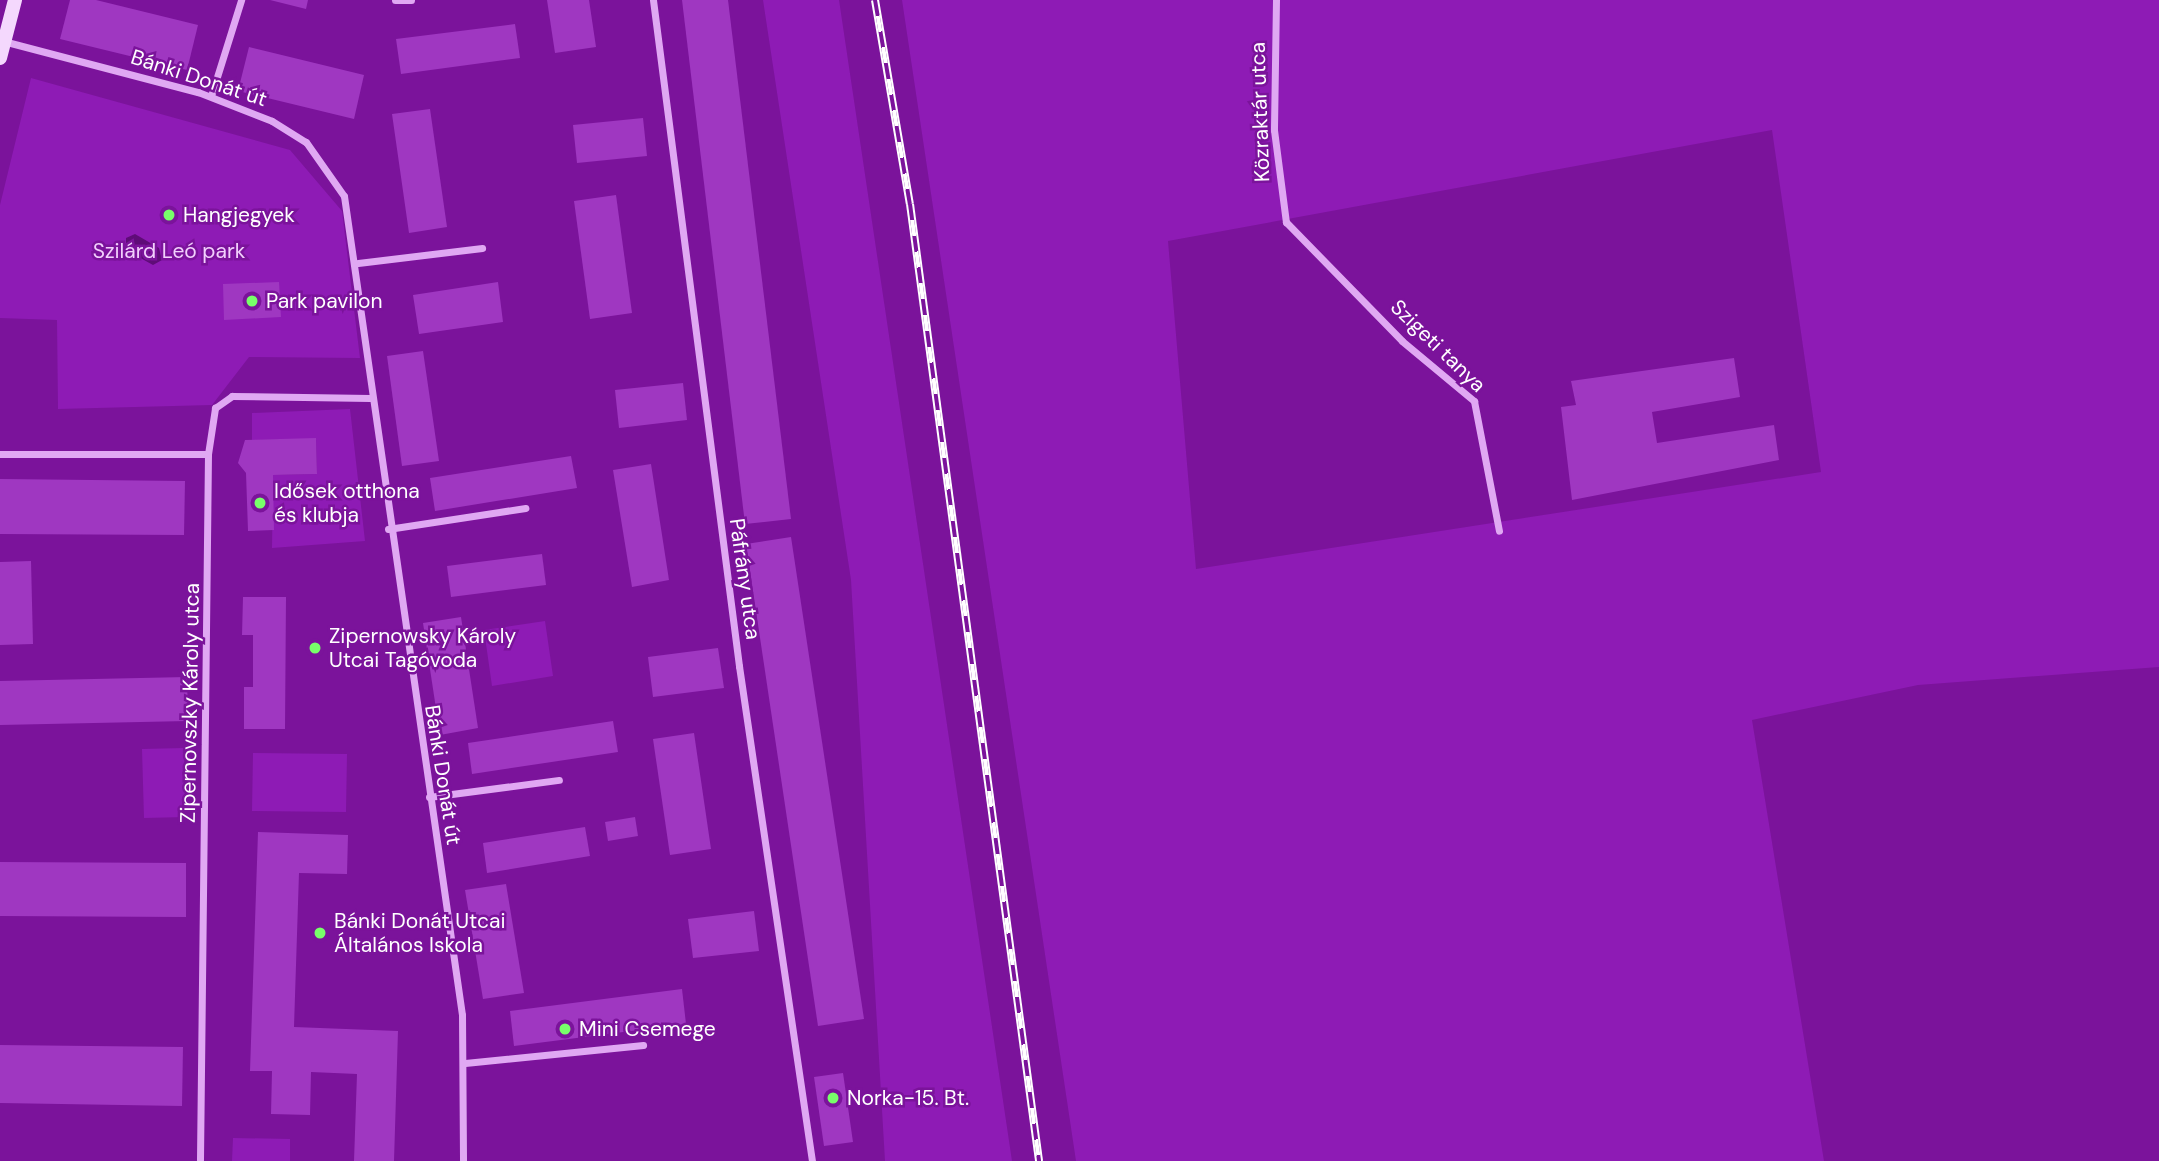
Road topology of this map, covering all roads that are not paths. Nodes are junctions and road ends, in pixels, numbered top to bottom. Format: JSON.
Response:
{"nodes":[{"id":1,"x":15,"y":0,"type":"edge"},
{"id":2,"x":241,"y":0,"type":"edge"},
{"id":3,"x":395,"y":0,"type":"edge"},
{"id":4,"x":411,"y":0,"type":"edge"},
{"id":5,"x":653,"y":0,"type":"edge"},
{"id":6,"x":1276,"y":0,"type":"edge"},
{"id":7,"x":2,"y":41,"type":"edge"},
{"id":8,"x":0,"y":58,"type":"edge"},
{"id":9,"x":211,"y":96,"type":"junction"},
{"id":10,"x":1286,"y":222,"type":"joint"},
{"id":11,"x":482,"y":248,"type":"dead end"},
{"id":12,"x":358,"y":263,"type":"junction"},
{"id":13,"x":370,"y":398,"type":"junction"},
{"id":14,"x":0,"y":454,"type":"edge"},
{"id":15,"x":208,"y":454,"type":"junction"},
{"id":16,"x":525,"y":508,"type":"dead end"},
{"id":17,"x":388,"y":529,"type":"junction"},
{"id":18,"x":1499,"y":531,"type":"dead end"},
{"id":19,"x":559,"y":780,"type":"dead end"},
{"id":20,"x":429,"y":797,"type":"junction"},
{"id":21,"x":643,"y":1045,"type":"dead end"},
{"id":22,"x":465,"y":1063,"type":"junction"},
{"id":23,"x":200,"y":1161,"type":"edge"},
{"id":24,"x":463,"y":1161,"type":"edge"},
{"id":25,"x":812,"y":1161,"type":"edge"}],
"edges":[{"from":1,"to":7,"type":"street"},
{"from":2,"to":9,"type":"street"},
{"from":3,"to":4,"type":"street"},
{"from":5,"to":25,"type":"street","name":"Páfrány utca"},
{"from":6,"to":10,"type":"street","name":"Közraktár utca"},
{"from":7,"to":8,"type":"street"},
{"from":7,"to":9,"type":"street","name":"Bánki Donát út"},
{"from":9,"to":12,"type":"street","name":"Bánki Donát út"},
{"from":10,"to":18,"type":"street","name":"Szigeti tanya"},
{"from":11,"to":12,"type":"street"},
{"from":12,"to":13,"type":"street","name":"Bánki Donát út"},
{"from":13,"to":15,"type":"street","name":"Zipernovszky Károly utca"},
{"from":13,"to":17,"type":"street","name":"Bánki Donát út"},
{"from":14,"to":15,"type":"street"},
{"from":15,"to":23,"type":"street","name":"Zipernovszky Károly utca"},
{"from":16,"to":17,"type":"street"},
{"from":17,"to":20,"type":"street","name":"Bánki Donát út"},
{"from":19,"to":20,"type":"street"},
{"from":20,"to":22,"type":"street","name":"Bánki Donát út"},
{"from":21,"to":22,"type":"street"},
{"from":22,"to":24,"type":"street","name":"Bánki Donát út"}]}
